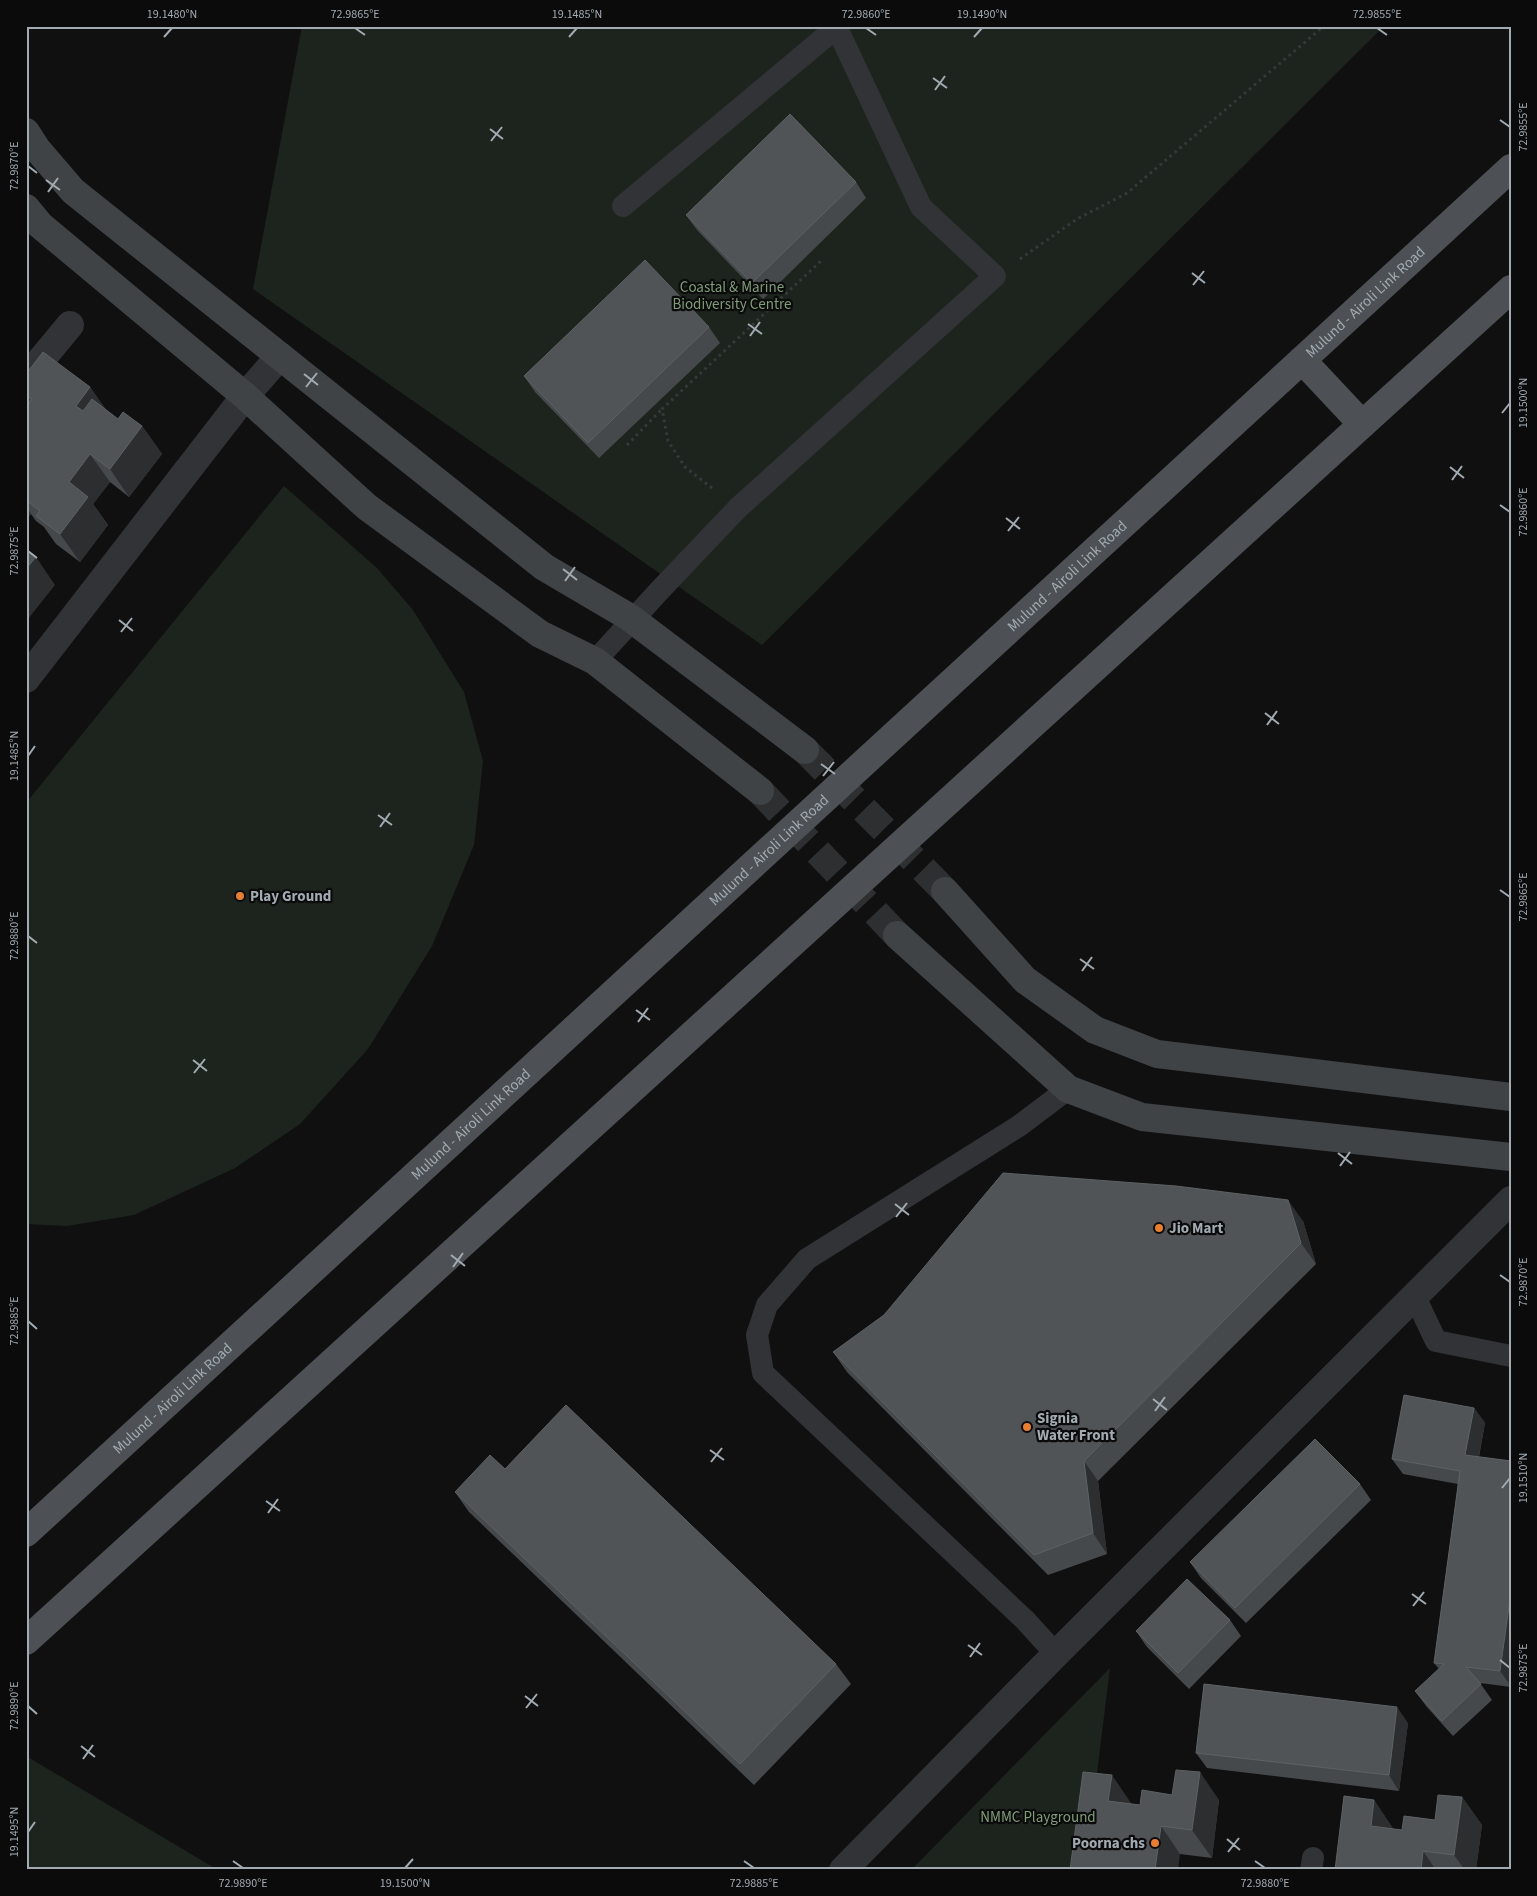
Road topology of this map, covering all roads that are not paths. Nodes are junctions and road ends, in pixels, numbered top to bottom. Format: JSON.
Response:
{"nodes":[{"id":1,"x":836,"y":27,"type":"edge"},
{"id":2,"x":26,"y":132,"type":"edge"},
{"id":3,"x":1511,"y":168,"type":"edge"},
{"id":4,"x":623,"y":206,"type":"dead end"},
{"id":5,"x":26,"y":208,"type":"edge"},
{"id":6,"x":1511,"y":289,"type":"edge"},
{"id":7,"x":70,"y":325,"type":"dead end"},
{"id":8,"x":280,"y":356,"type":"junction"},
{"id":9,"x":1302,"y":360,"type":"junction"},
{"id":10,"x":26,"y":378,"type":"edge"},
{"id":11,"x":246,"y":396,"type":"junction"},
{"id":12,"x":1362,"y":424,"type":"junction"},
{"id":13,"x":632,"y":619,"type":"junction"},
{"id":14,"x":595,"y":661,"type":"junction"},
{"id":15,"x":26,"y":679,"type":"edge"},
{"id":16,"x":805,"y":750,"type":"tunnel mouth"},
{"id":17,"x":760,"y":791,"type":"tunnel mouth"},
{"id":18,"x":945,"y":891,"type":"tunnel mouth"},
{"id":19,"x":896,"y":935,"type":"tunnel mouth"},
{"id":20,"x":1068,"y":1090,"type":"junction"},
{"id":21,"x":1511,"y":1096,"type":"edge"},
{"id":22,"x":1511,"y":1157,"type":"edge"},
{"id":23,"x":1511,"y":1200,"type":"edge"},
{"id":24,"x":1415,"y":1297,"type":"junction"},
{"id":25,"x":1511,"y":1356,"type":"edge"},
{"id":26,"x":26,"y":1533,"type":"edge"},
{"id":27,"x":26,"y":1640,"type":"edge"},
{"id":28,"x":1056,"y":1654,"type":"junction"},
{"id":29,"x":844,"y":1870,"type":"edge"}],
"edges":[{"from":1,"to":4,"type":"lane"},
{"from":1,"to":13,"type":"lane"},
{"from":2,"to":8,"type":"street"},
{"from":3,"to":9,"type":"main road","name":"Mulund - Airoli Link Road","bridge":true},
{"from":5,"to":11,"type":"street"},
{"from":6,"to":12,"type":"main road","bridge":true},
{"from":7,"to":10,"type":"street"},
{"from":8,"to":11,"type":"street"},
{"from":8,"to":13,"type":"street"},
{"from":9,"to":12,"type":"main road"},
{"from":9,"to":26,"type":"main road","name":"Mulund - Airoli Link Road","bridge":true},
{"from":11,"to":14,"type":"street"},
{"from":11,"to":15,"type":"street"},
{"from":12,"to":27,"type":"main road","bridge":true},
{"from":13,"to":14,"type":"lane"},
{"from":13,"to":16,"type":"street"},
{"from":14,"to":17,"type":"street"},
{"from":18,"to":21,"type":"street"},
{"from":19,"to":20,"type":"street"},
{"from":20,"to":22,"type":"street"},
{"from":20,"to":28,"type":"lane"},
{"from":23,"to":24,"type":"street"},
{"from":24,"to":25,"type":"lane"},
{"from":24,"to":28,"type":"street"},
{"from":28,"to":29,"type":"street"}]}
